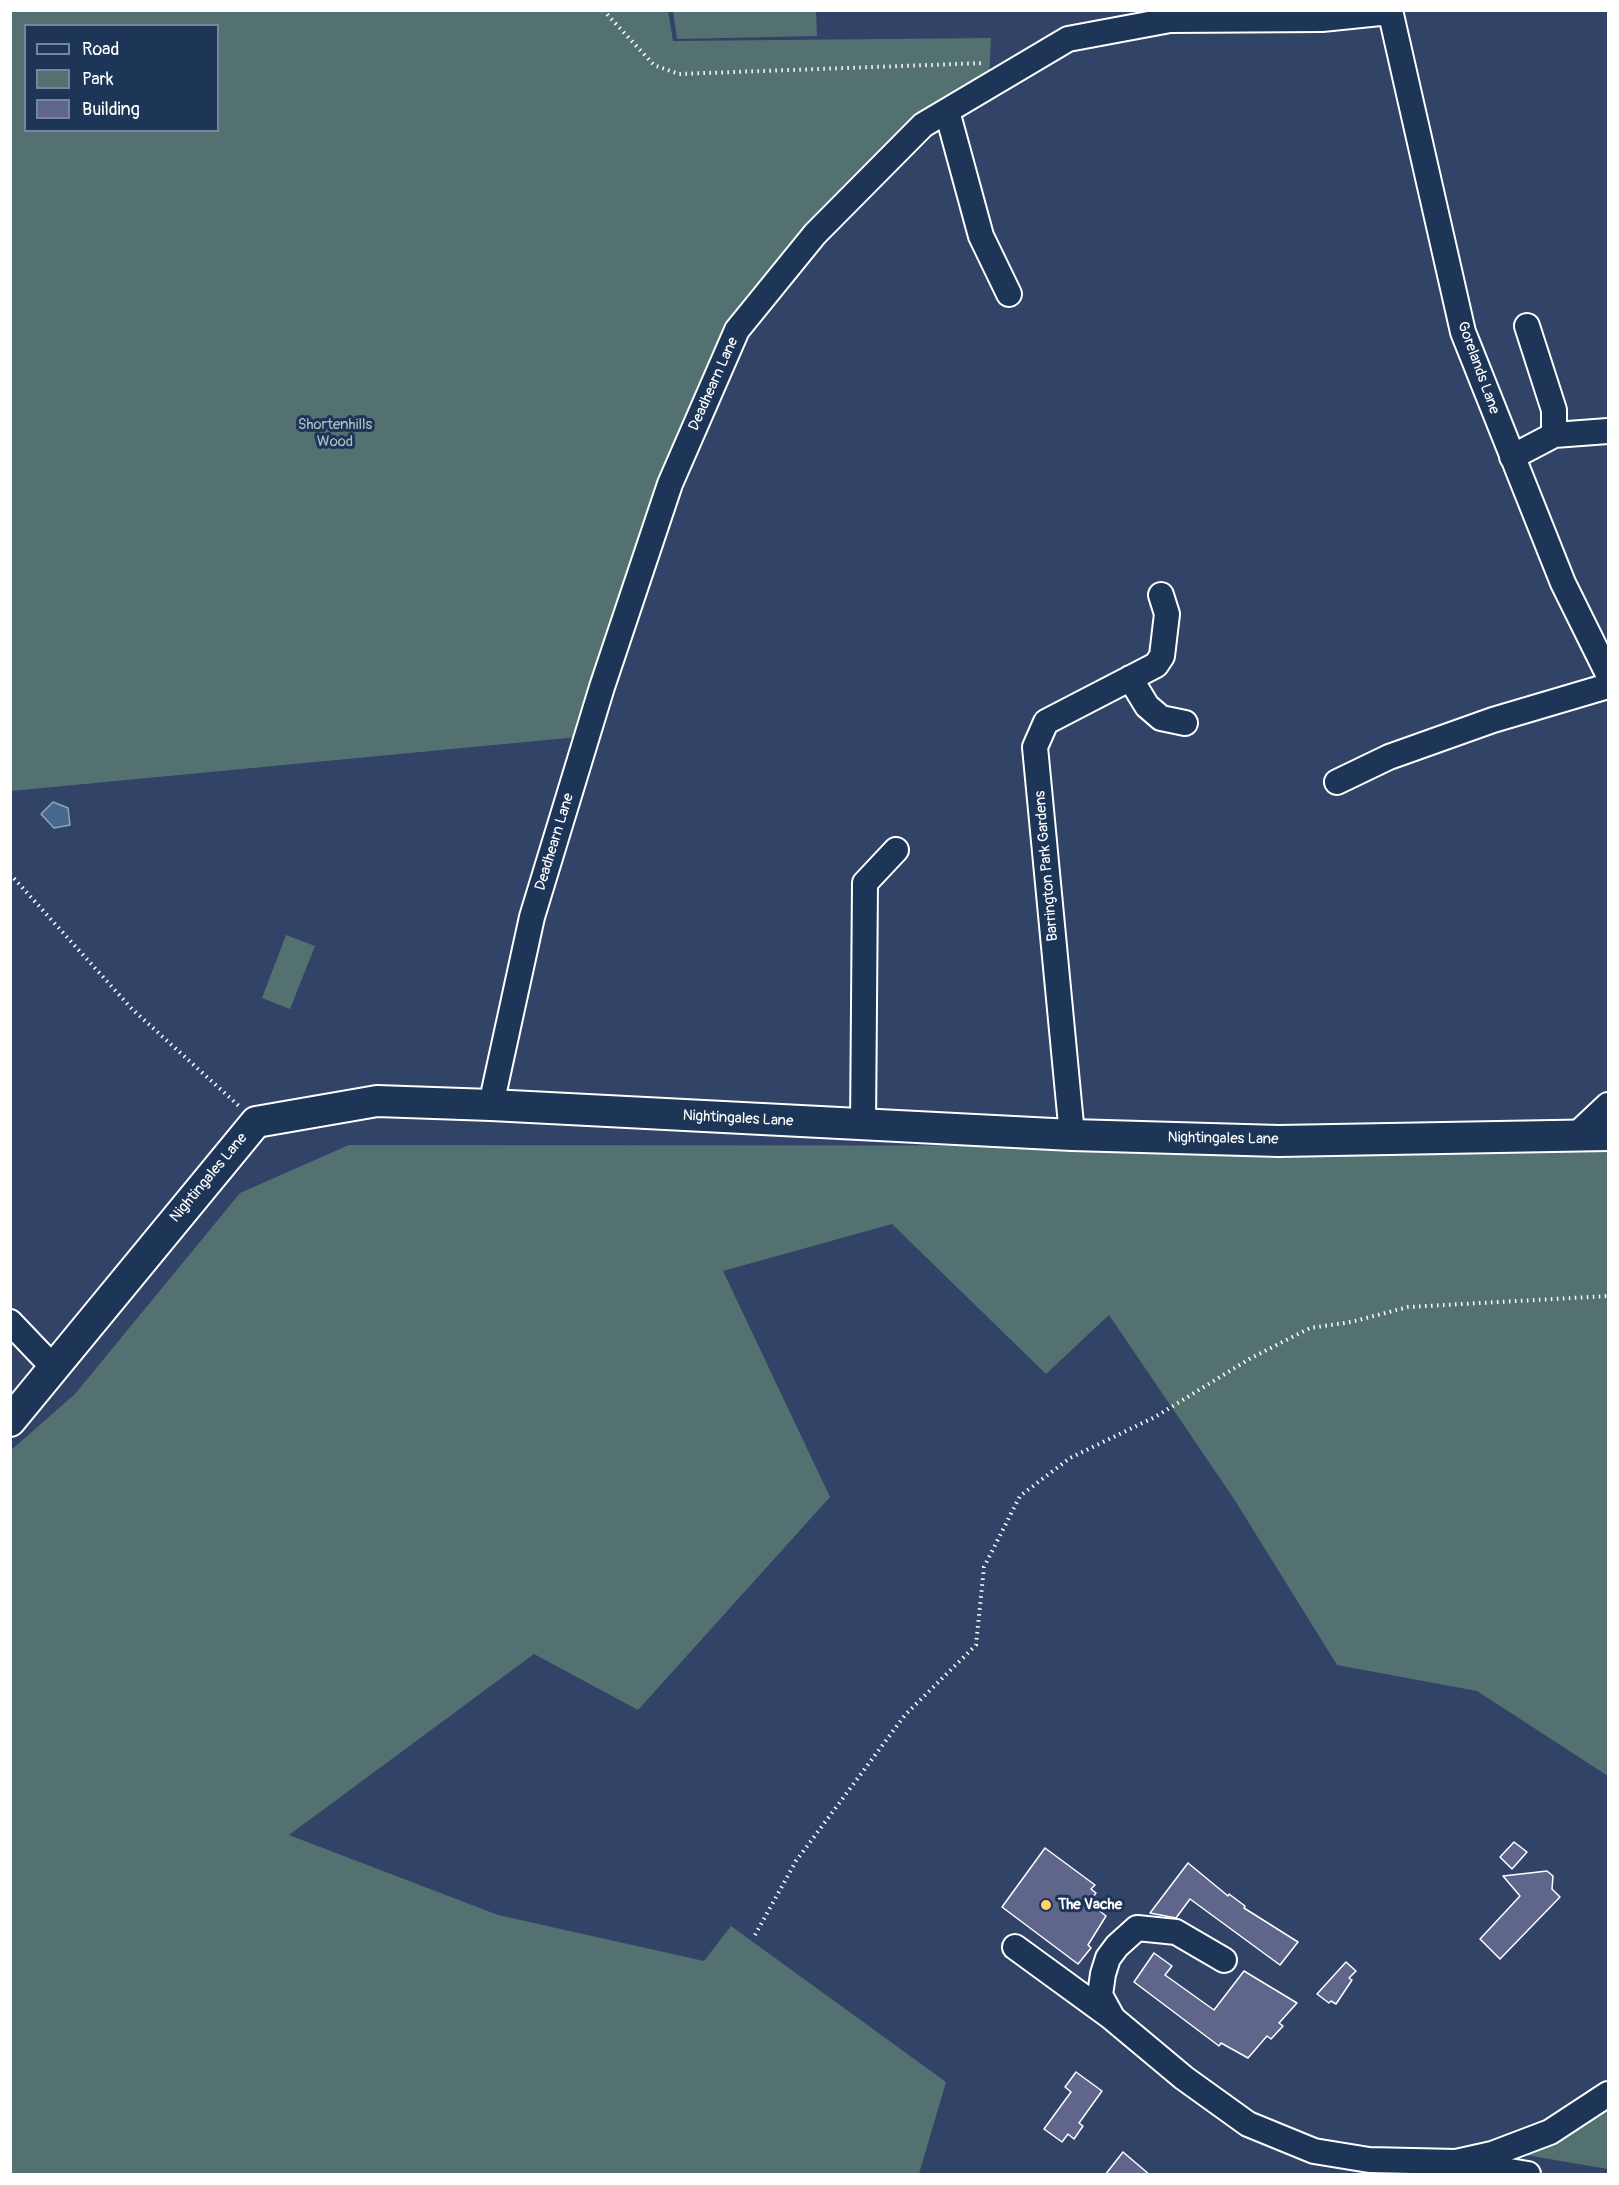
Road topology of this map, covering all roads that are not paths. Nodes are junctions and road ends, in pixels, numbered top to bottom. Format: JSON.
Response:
{"nodes":[{"id":1,"x":1390,"y":11,"type":"edge"},
{"id":2,"x":946,"y":111,"type":"junction"},
{"id":3,"x":1009,"y":294,"type":"dead end"},
{"id":4,"x":1527,"y":326,"type":"dead end"},
{"id":5,"x":1608,"y":431,"type":"edge"},
{"id":6,"x":1554,"y":435,"type":"junction"},
{"id":7,"x":1512,"y":457,"type":"junction"},
{"id":8,"x":1161,"y":595,"type":"dead end"},
{"id":9,"x":1608,"y":674,"type":"edge"},
{"id":10,"x":1130,"y":678,"type":"junction"},
{"id":11,"x":1608,"y":686,"type":"edge"},
{"id":12,"x":1185,"y":723,"type":"dead end"},
{"id":13,"x":1337,"y":782,"type":"dead end"},
{"id":14,"x":896,"y":850,"type":"dead end"},
{"id":15,"x":491,"y":1105,"type":"junction"},
{"id":16,"x":1608,"y":1105,"type":"edge"},
{"id":17,"x":863,"y":1126,"type":"junction"},
{"id":18,"x":1072,"y":1135,"type":"junction"},
{"id":19,"x":1608,"y":1135,"type":"edge"},
{"id":20,"x":1575,"y":1136,"type":"junction"},
{"id":21,"x":10,"y":1322,"type":"edge"},
{"id":22,"x":52,"y":1367,"type":"junction"},
{"id":23,"x":10,"y":1420,"type":"edge"},
{"id":24,"x":1015,"y":1947,"type":"dead end"},
{"id":25,"x":1224,"y":1960,"type":"dead end"},
{"id":26,"x":1113,"y":2019,"type":"junction"},
{"id":27,"x":1608,"y":2094,"type":"edge"},
{"id":28,"x":1455,"y":2168,"type":"edge"},
{"id":29,"x":1528,"y":2175,"type":"edge"}],
"edges":[{"from":1,"to":2,"type":"street","name":"Deadhearn Lane"},
{"from":1,"to":7,"type":"street","name":"Gorelands Lane"},
{"from":2,"to":3,"type":"street"},
{"from":2,"to":15,"type":"street","name":"Deadhearn Lane"},
{"from":4,"to":6,"type":"street"},
{"from":5,"to":6,"type":"street"},
{"from":6,"to":7,"type":"street"},
{"from":7,"to":9,"type":"street","name":"Gorelands Lane"},
{"from":8,"to":10,"type":"street","name":"Barrington Park Gardens"},
{"from":10,"to":12,"type":"street"},
{"from":10,"to":18,"type":"street","name":"Barrington Park Gardens"},
{"from":11,"to":13,"type":"street"},
{"from":14,"to":17,"type":"street"},
{"from":15,"to":17,"type":"main road","name":"Nightingales Lane"},
{"from":15,"to":22,"type":"main road","name":"Nightingales Lane"},
{"from":16,"to":20,"type":"street"},
{"from":17,"to":18,"type":"main road","name":"Nightingales Lane"},
{"from":18,"to":20,"type":"main road","name":"Nightingales Lane"},
{"from":19,"to":20,"type":"main road","name":"Nightingales Lane"},
{"from":21,"to":22,"type":"street"},
{"from":22,"to":23,"type":"main road","name":"Nightingales Lane"},
{"from":24,"to":26,"type":"street"},
{"from":25,"to":26,"type":"street"},
{"from":26,"to":28,"type":"street"},
{"from":27,"to":28,"type":"street"},
{"from":28,"to":29,"type":"street"}]}
